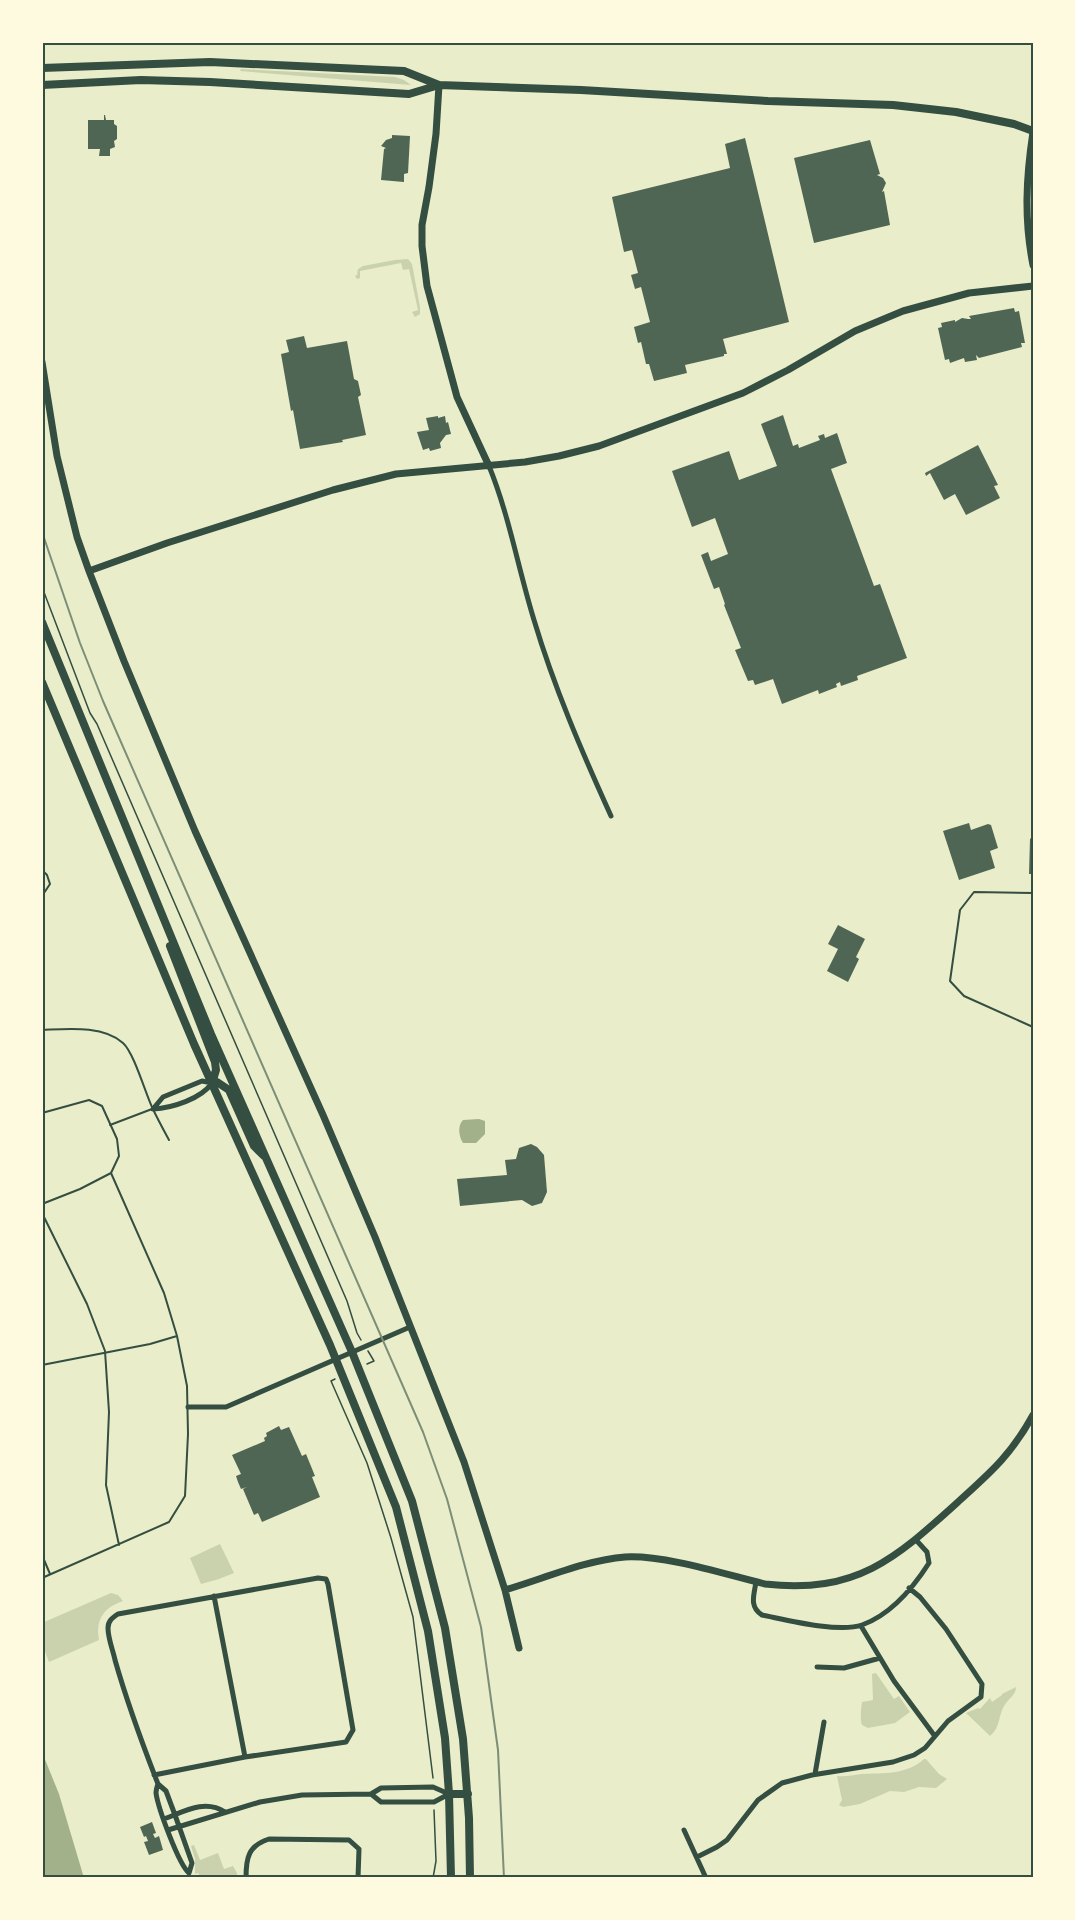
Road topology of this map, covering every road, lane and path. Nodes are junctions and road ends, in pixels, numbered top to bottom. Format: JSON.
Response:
{"nodes":[{"id":1,"x":42,"y":68,"type":"edge"},
{"id":2,"x":42,"y":85,"type":"edge"},
{"id":3,"x":439,"y":85,"type":"junction"},
{"id":4,"x":1033,"y":131,"type":"edge"},
{"id":5,"x":1033,"y":265,"type":"edge"},
{"id":6,"x":1033,"y":286,"type":"edge"},
{"id":7,"x":42,"y":362,"type":"edge"},
{"id":8,"x":489,"y":466,"type":"junction"},
{"id":9,"x":89,"y":571,"type":"junction"},
{"id":10,"x":42,"y":587,"type":"edge"},
{"id":11,"x":42,"y":622,"type":"edge"},
{"id":12,"x":42,"y":637,"type":"edge"},
{"id":13,"x":55,"y":653,"type":"junction"},
{"id":14,"x":42,"y":682,"type":"edge"},
{"id":15,"x":610,"y":816,"type":"dead end"},
{"id":16,"x":42,"y":870,"type":"edge"},
{"id":17,"x":1033,"y":893,"type":"edge"},
{"id":18,"x":42,"y":896,"type":"edge"},
{"id":19,"x":165,"y":921,"type":"junction"},
{"id":20,"x":1033,"y":1027,"type":"edge"},
{"id":21,"x":42,"y":1030,"type":"edge"},
{"id":22,"x":212,"y":1083,"type":"junction"},
{"id":23,"x":153,"y":1109,"type":"junction"},
{"id":24,"x":42,"y":1113,"type":"edge"},
{"id":25,"x":110,"y":1125,"type":"junction"},
{"id":26,"x":169,"y":1140,"type":"dead end"},
{"id":27,"x":269,"y":1161,"type":"junction"},
{"id":28,"x":111,"y":1173,"type":"junction"},
{"id":29,"x":42,"y":1203,"type":"edge"},
{"id":30,"x":42,"y":1213,"type":"edge"},
{"id":31,"x":410,"y":1327,"type":"junction"},
{"id":32,"x":357,"y":1333,"type":"dead end"},
{"id":33,"x":177,"y":1336,"type":"junction"},
{"id":34,"x":105,"y":1351,"type":"junction"},
{"id":35,"x":352,"y":1352,"type":"junction"},
{"id":36,"x":336,"y":1359,"type":"junction"},
{"id":37,"x":42,"y":1365,"type":"edge"},
{"id":38,"x":331,"y":1381,"type":"dead end"},
{"id":39,"x":188,"y":1407,"type":"junction"},
{"id":40,"x":1033,"y":1415,"type":"edge"},
{"id":41,"x":916,"y":1540,"type":"junction"},
{"id":42,"x":119,"y":1545,"type":"junction"},
{"id":43,"x":42,"y":1554,"type":"edge"},
{"id":44,"x":50,"y":1574,"type":"junction"},
{"id":45,"x":42,"y":1578,"type":"edge"},
{"id":46,"x":756,"y":1582,"type":"junction"},
{"id":47,"x":909,"y":1588,"type":"junction"},
{"id":48,"x":506,"y":1590,"type":"junction"},
{"id":49,"x":214,"y":1596,"type":"junction"},
{"id":50,"x":861,"y":1626,"type":"junction"},
{"id":51,"x":519,"y":1648,"type":"dead end"},
{"id":52,"x":880,"y":1658,"type":"junction"},
{"id":53,"x":817,"y":1667,"type":"dead end"},
{"id":54,"x":824,"y":1722,"type":"dead end"},
{"id":55,"x":934,"y":1735,"type":"junction"},
{"id":56,"x":245,"y":1757,"type":"junction"},
{"id":57,"x":154,"y":1774,"type":"junction"},
{"id":58,"x":815,"y":1774,"type":"junction"},
{"id":59,"x":158,"y":1784,"type":"junction"},
{"id":60,"x":433,"y":1787,"type":"junction"},
{"id":61,"x":371,"y":1794,"type":"junction"},
{"id":62,"x":449,"y":1794,"type":"junction"},
{"id":63,"x":468,"y":1794,"type":"junction"},
{"id":64,"x":434,"y":1802,"type":"junction"},
{"id":65,"x":225,"y":1812,"type":"junction"},
{"id":66,"x":175,"y":1815,"type":"junction"},
{"id":67,"x":164,"y":1819,"type":"junction"},
{"id":68,"x":179,"y":1826,"type":"junction"},
{"id":69,"x":168,"y":1830,"type":"junction"},
{"id":70,"x":684,"y":1830,"type":"dead end"},
{"id":71,"x":697,"y":1857,"type":"junction"},
{"id":72,"x":190,"y":1876,"type":"edge"},
{"id":73,"x":246,"y":1878,"type":"edge"},
{"id":74,"x":358,"y":1878,"type":"edge"},
{"id":75,"x":433,"y":1878,"type":"edge"},
{"id":76,"x":451,"y":1878,"type":"edge"},
{"id":77,"x":470,"y":1878,"type":"edge"},
{"id":78,"x":706,"y":1878,"type":"edge"}],
"edges":[{"from":1,"to":3,"type":"main road"},
{"from":2,"to":3,"type":"main road"},
{"from":3,"to":4,"type":"main road"},
{"from":3,"to":8,"type":"street"},
{"from":4,"to":5,"type":"street"},
{"from":6,"to":8,"type":"street"},
{"from":7,"to":9,"type":"street"},
{"from":8,"to":9,"type":"street"},
{"from":8,"to":15,"type":"street"},
{"from":9,"to":31,"type":"street"},
{"from":10,"to":32,"type":"path"},
{"from":11,"to":13,"type":"main road"},
{"from":12,"to":13,"type":"main road"},
{"from":13,"to":19,"type":"main road"},
{"from":14,"to":22,"type":"main road"},
{"from":16,"to":18,"type":"lane"},
{"from":17,"to":20,"type":"lane"},
{"from":19,"to":22,"type":"main road"},
{"from":19,"to":27,"type":"main road"},
{"from":21,"to":23,"type":"lane"},
{"from":22,"to":23,"type":"street"},
{"from":22,"to":23,"type":"street"},
{"from":22,"to":27,"type":"main road"},
{"from":22,"to":36,"type":"main road"},
{"from":23,"to":25,"type":"lane"},
{"from":23,"to":26,"type":"lane"},
{"from":24,"to":25,"type":"lane"},
{"from":25,"to":28,"type":"lane"},
{"from":27,"to":35,"type":"main road"},
{"from":28,"to":29,"type":"lane"},
{"from":28,"to":33,"type":"lane"},
{"from":30,"to":34,"type":"lane"},
{"from":31,"to":35,"type":"street"},
{"from":31,"to":48,"type":"street"},
{"from":33,"to":34,"type":"lane"},
{"from":33,"to":39,"type":"lane"},
{"from":34,"to":37,"type":"lane"},
{"from":34,"to":42,"type":"lane"},
{"from":35,"to":36,"type":"street"},
{"from":35,"to":63,"type":"main road"},
{"from":36,"to":39,"type":"street"},
{"from":36,"to":62,"type":"main road"},
{"from":38,"to":60,"type":"path"},
{"from":39,"to":42,"type":"lane"},
{"from":40,"to":41,"type":"street"},
{"from":41,"to":46,"type":"street"},
{"from":41,"to":47,"type":"street"},
{"from":42,"to":44,"type":"lane"},
{"from":43,"to":44,"type":"lane"},
{"from":44,"to":45,"type":"lane"},
{"from":46,"to":48,"type":"street"},
{"from":46,"to":50,"type":"street"},
{"from":47,"to":50,"type":"street"},
{"from":47,"to":55,"type":"street"},
{"from":48,"to":51,"type":"street"},
{"from":49,"to":56,"type":"street"},
{"from":49,"to":56,"type":"street"},
{"from":49,"to":57,"type":"street"},
{"from":50,"to":52,"type":"street"},
{"from":52,"to":53,"type":"street"},
{"from":52,"to":55,"type":"street"},
{"from":54,"to":58,"type":"street"},
{"from":55,"to":58,"type":"street"},
{"from":56,"to":57,"type":"street"},
{"from":57,"to":59,"type":"street"},
{"from":58,"to":71,"type":"street"},
{"from":59,"to":66,"type":"street"},
{"from":59,"to":67,"type":"street"},
{"from":60,"to":61,"type":"street"},
{"from":60,"to":62,"type":"street"},
{"from":61,"to":64,"type":"street"},
{"from":61,"to":65,"type":"street"},
{"from":62,"to":63,"type":"main road"},
{"from":62,"to":64,"type":"street"},
{"from":62,"to":76,"type":"main road"},
{"from":63,"to":77,"type":"main road"},
{"from":64,"to":75,"type":"path"},
{"from":65,"to":66,"type":"street"},
{"from":65,"to":68,"type":"street"},
{"from":66,"to":67,"type":"street"},
{"from":66,"to":68,"type":"street"},
{"from":67,"to":69,"type":"street"},
{"from":68,"to":69,"type":"street"},
{"from":68,"to":72,"type":"street"},
{"from":69,"to":72,"type":"street"},
{"from":70,"to":71,"type":"street"},
{"from":71,"to":78,"type":"street"},
{"from":73,"to":74,"type":"street"}]}
